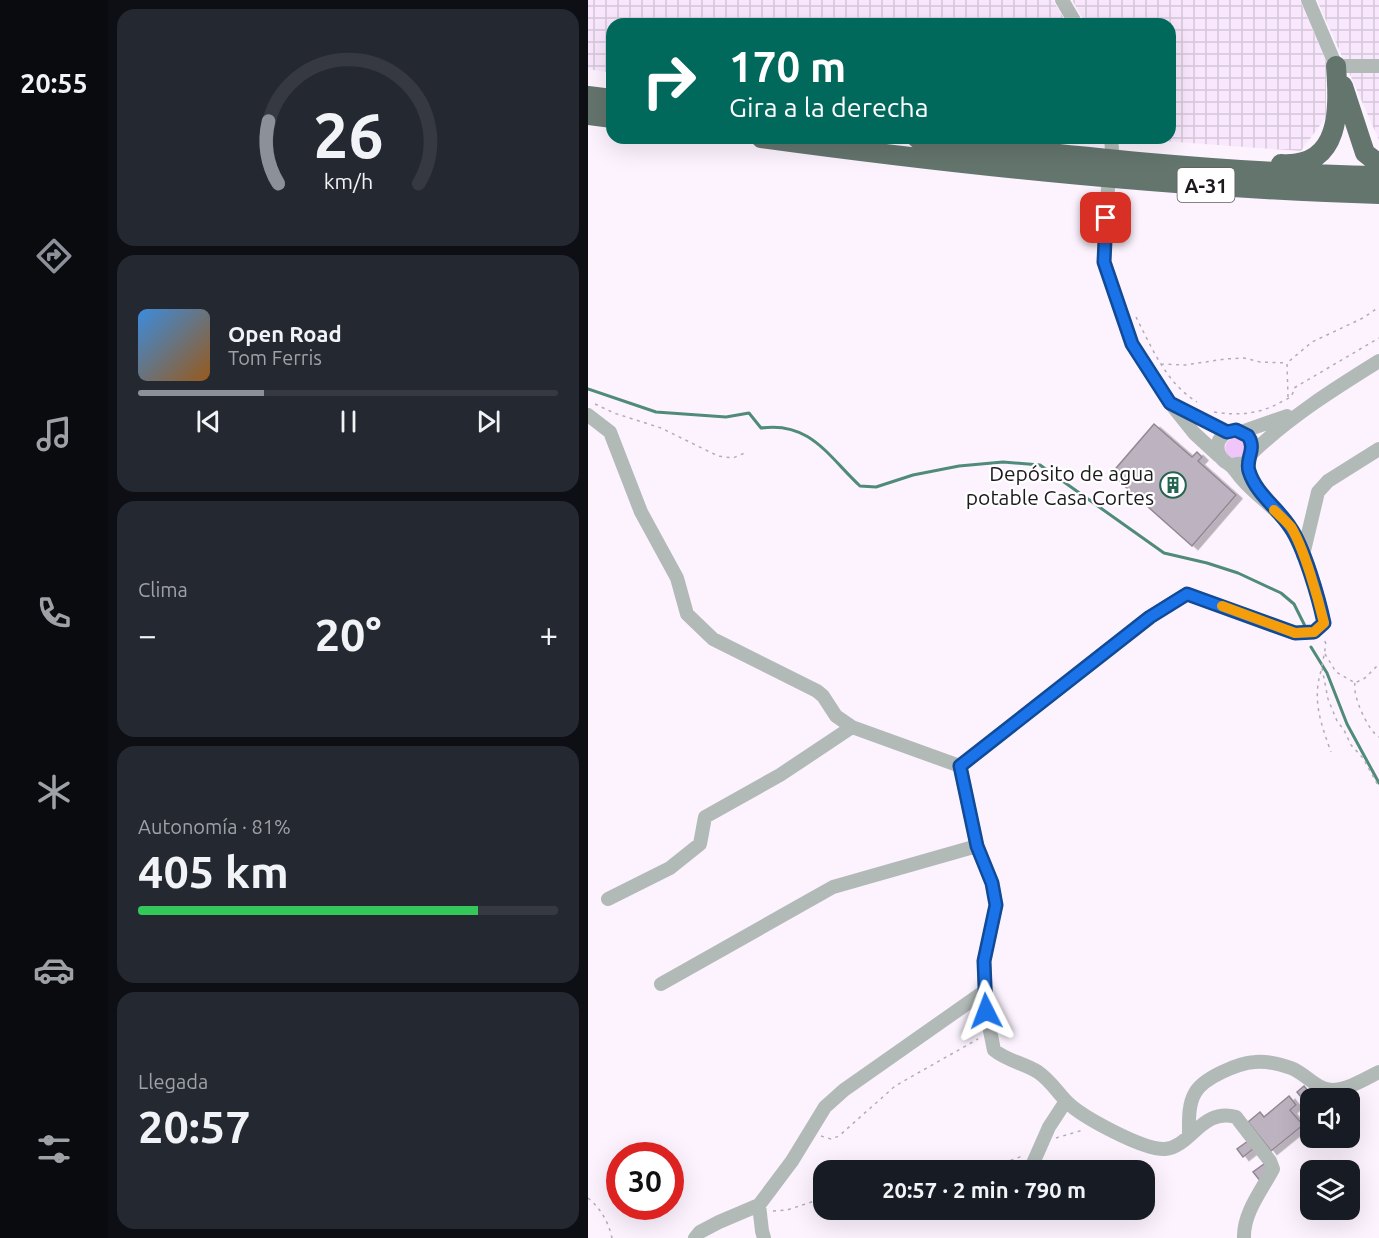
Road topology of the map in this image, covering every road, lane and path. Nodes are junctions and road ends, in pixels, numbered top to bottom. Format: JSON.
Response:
{"nodes":[{"id":1,"x":1062,"y":0,"type":"edge"},
{"id":2,"x":1308,"y":0,"type":"edge"},
{"id":3,"x":1072,"y":18,"type":"edge"},
{"id":4,"x":1336,"y":66,"type":"junction"},
{"id":5,"x":1379,"y":66,"type":"edge"},
{"id":6,"x":588,"y":96,"type":"edge"},
{"id":7,"x":606,"y":98,"type":"edge"},
{"id":8,"x":588,"y":115,"type":"edge"},
{"id":9,"x":606,"y":117,"type":"edge"},
{"id":10,"x":804,"y":144,"type":"edge"},
{"id":11,"x":969,"y":144,"type":"edge"},
{"id":12,"x":1379,"y":164,"type":"edge"},
{"id":13,"x":1239,"y":170,"type":"junction"},
{"id":14,"x":1379,"y":176,"type":"edge"},
{"id":15,"x":1108,"y":188,"type":"dead end"},
{"id":16,"x":1379,"y":194,"type":"edge"},
{"id":17,"x":1379,"y":307,"type":"edge"},
{"id":18,"x":1135,"y":315,"type":"dead end"},
{"id":19,"x":1379,"y":338,"type":"edge"},
{"id":20,"x":1379,"y":361,"type":"edge"},
{"id":21,"x":1287,"y":363,"type":"junction"},
{"id":22,"x":1160,"y":364,"type":"junction"},
{"id":23,"x":1288,"y":398,"type":"junction"},
{"id":24,"x":1170,"y":403,"type":"junction"},
{"id":25,"x":1203,"y":406,"type":"dead end"},
{"id":26,"x":1308,"y":406,"type":"junction"},
{"id":27,"x":590,"y":409,"type":"edge"},
{"id":28,"x":1212,"y":411,"type":"dead end"},
{"id":29,"x":1234,"y":432,"type":"junction"},
{"id":30,"x":1379,"y":450,"type":"edge"},
{"id":31,"x":747,"y":452,"type":"dead end"},
{"id":32,"x":1219,"y":456,"type":"junction"},
{"id":33,"x":1250,"y":456,"type":"junction"},
{"id":34,"x":1231,"y":465,"type":"junction"},
{"id":35,"x":1273,"y":509,"type":"junction"},
{"id":36,"x":1303,"y":555,"type":"junction"},
{"id":37,"x":1321,"y":626,"type":"junction"},
{"id":38,"x":1324,"y":653,"type":"junction"},
{"id":39,"x":1379,"y":664,"type":"edge"},
{"id":40,"x":1322,"y":668,"type":"junction"},
{"id":41,"x":1355,"y":682,"type":"junction"},
{"id":42,"x":852,"y":727,"type":"junction"},
{"id":43,"x":1379,"y":737,"type":"edge"},
{"id":44,"x":1331,"y":752,"type":"dead end"},
{"id":45,"x":960,"y":766,"type":"junction"},
{"id":46,"x":1379,"y":786,"type":"edge"},
{"id":47,"x":977,"y":846,"type":"junction"},
{"id":48,"x":608,"y":899,"type":"dead end"},
{"id":49,"x":661,"y":984,"type":"dead end"},
{"id":50,"x":985,"y":991,"type":"junction"},
{"id":51,"x":989,"y":1033,"type":"junction"},
{"id":52,"x":1379,"y":1072,"type":"edge"},
{"id":53,"x":1066,"y":1101,"type":"junction"},
{"id":54,"x":812,"y":1127,"type":"junction"},
{"id":55,"x":1084,"y":1130,"type":"dead end"},
{"id":56,"x":1189,"y":1134,"type":"junction"},
{"id":57,"x":1042,"y":1142,"type":"junction"},
{"id":58,"x":1014,"y":1160,"type":"edge"},
{"id":59,"x":1034,"y":1160,"type":"edge"},
{"id":60,"x":588,"y":1198,"type":"edge"},
{"id":61,"x":813,"y":1202,"type":"edge"},
{"id":62,"x":759,"y":1205,"type":"junction"},
{"id":63,"x":612,"y":1238,"type":"edge"},
{"id":64,"x":694,"y":1238,"type":"edge"},
{"id":65,"x":764,"y":1238,"type":"edge"},
{"id":66,"x":1244,"y":1238,"type":"edge"}],
"edges":[{"from":1,"to":3,"type":"street"},
{"from":2,"to":4,"type":"street"},
{"from":4,"to":5,"type":"street"},
{"from":4,"to":12,"type":"highway"},
{"from":4,"to":13,"type":"highway"},
{"from":6,"to":7,"type":"highway"},
{"from":8,"to":9,"type":"highway"},
{"from":10,"to":16,"type":"highway","number":"A-31"},
{"from":11,"to":13,"type":"highway","number":"A-31"},
{"from":13,"to":14,"type":"highway","number":"A-31"},
{"from":15,"to":24,"type":"street"},
{"from":17,"to":21,"type":"path"},
{"from":18,"to":22,"type":"path"},
{"from":19,"to":23,"type":"path"},
{"from":20,"to":26,"type":"street"},
{"from":21,"to":22,"type":"path"},
{"from":21,"to":23,"type":"path"},
{"from":22,"to":25,"type":"path"},
{"from":23,"to":28,"type":"path"},
{"from":24,"to":29,"type":"street"},
{"from":24,"to":32,"type":"street"},
{"from":26,"to":29,"type":"street"},
{"from":26,"to":33,"type":"street"},
{"from":27,"to":31,"type":"path"},
{"from":27,"to":42,"type":"street"},
{"from":29,"to":32,"type":"street"},
{"from":29,"to":33,"type":"street"},
{"from":30,"to":36,"type":"street"},
{"from":32,"to":34,"type":"street"},
{"from":33,"to":34,"type":"street"},
{"from":33,"to":35,"type":"street"},
{"from":34,"to":35,"type":"street"},
{"from":35,"to":36,"type":"street"},
{"from":36,"to":37,"type":"street"},
{"from":37,"to":38,"type":"path"},
{"from":37,"to":45,"type":"street"},
{"from":38,"to":40,"type":"path"},
{"from":38,"to":41,"type":"path"},
{"from":39,"to":41,"type":"path"},
{"from":40,"to":44,"type":"path"},
{"from":40,"to":46,"type":"path"},
{"from":41,"to":43,"type":"path"},
{"from":42,"to":45,"type":"street"},
{"from":42,"to":48,"type":"street"},
{"from":45,"to":47,"type":"street"},
{"from":47,"to":49,"type":"street"},
{"from":47,"to":50,"type":"street"},
{"from":50,"to":51,"type":"street"},
{"from":50,"to":54,"type":"street"},
{"from":51,"to":53,"type":"street"},
{"from":51,"to":54,"type":"path"},
{"from":52,"to":56,"type":"street"},
{"from":53,"to":56,"type":"street"},
{"from":53,"to":57,"type":"street"},
{"from":54,"to":62,"type":"street"},
{"from":55,"to":57,"type":"path"},
{"from":56,"to":66,"type":"street"},
{"from":57,"to":58,"type":"path"},
{"from":57,"to":59,"type":"street"},
{"from":60,"to":63,"type":"path"},
{"from":61,"to":62,"type":"path"},
{"from":62,"to":64,"type":"street"},
{"from":62,"to":65,"type":"street"}]}
